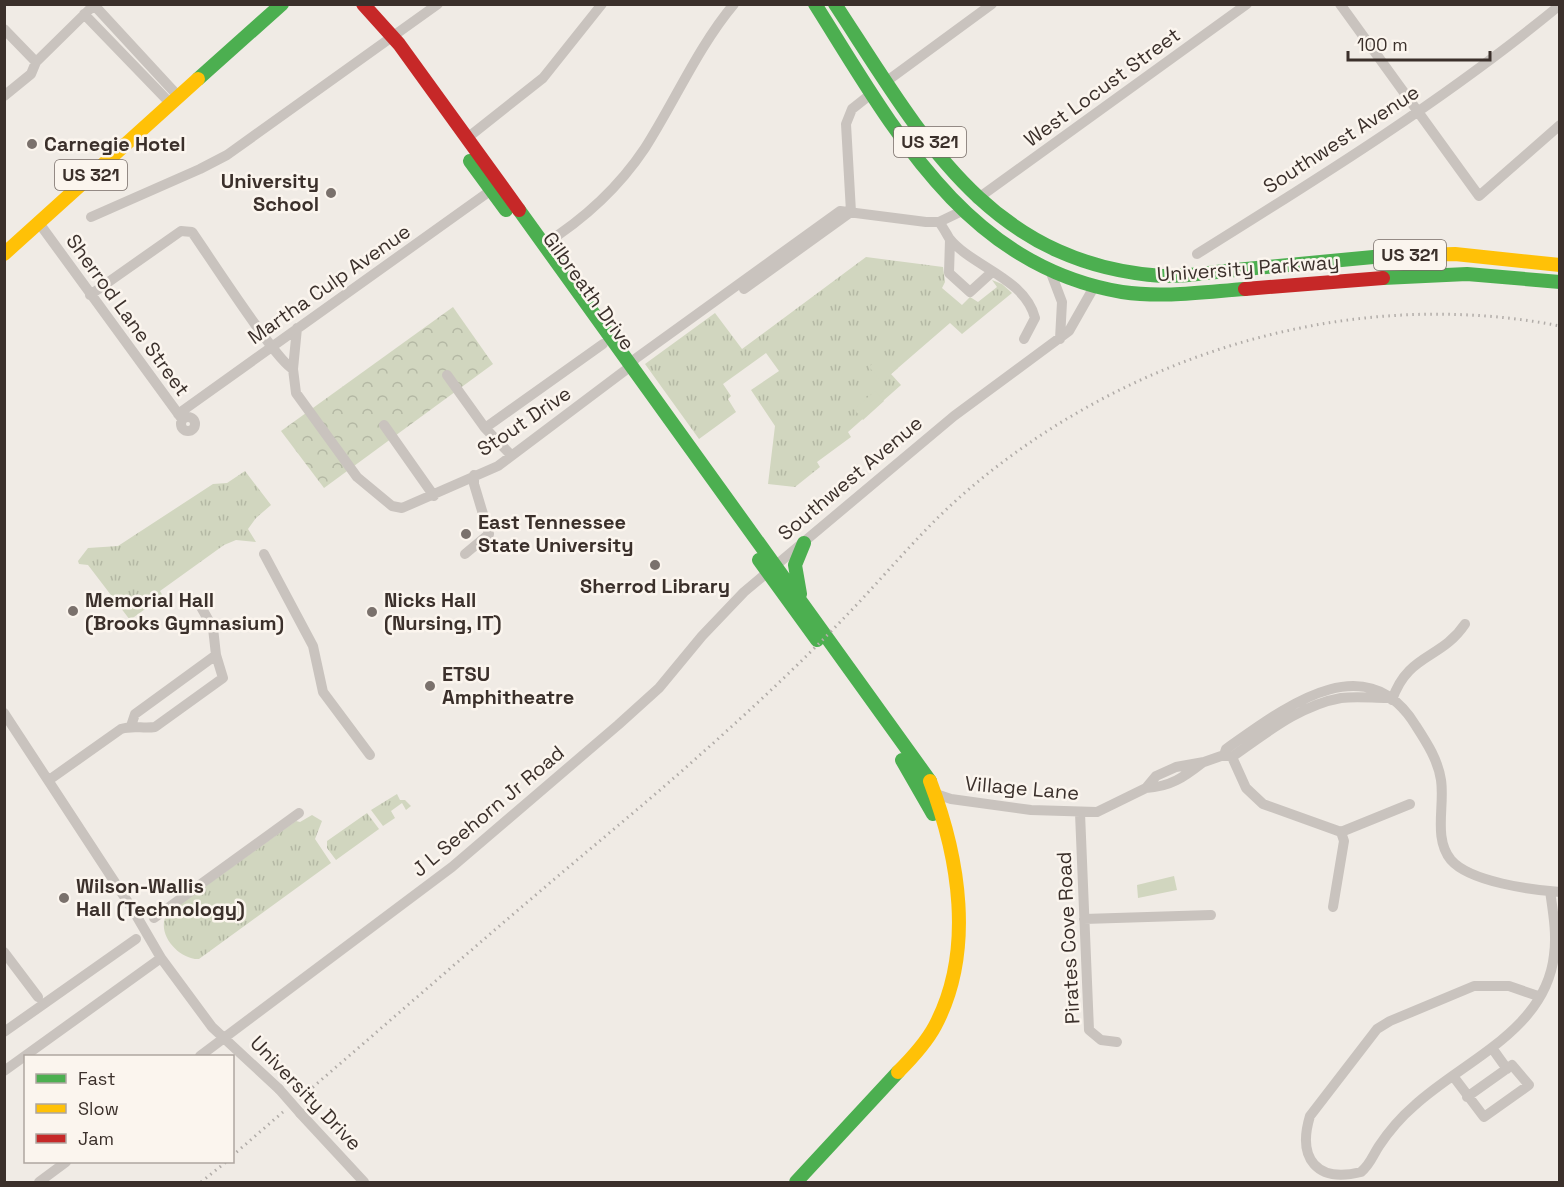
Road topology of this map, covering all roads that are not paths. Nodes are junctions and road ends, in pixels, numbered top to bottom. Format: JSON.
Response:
{"nodes":[{"id":1,"x":282,"y":4,"type":"edge"},
{"id":2,"x":363,"y":4,"type":"edge"},
{"id":3,"x":438,"y":4,"type":"edge"},
{"id":4,"x":602,"y":4,"type":"edge"},
{"id":5,"x":734,"y":4,"type":"edge"},
{"id":6,"x":815,"y":4,"type":"edge"},
{"id":7,"x":835,"y":4,"type":"edge"},
{"id":8,"x":992,"y":4,"type":"edge"},
{"id":9,"x":1247,"y":4,"type":"edge"},
{"id":10,"x":1340,"y":4,"type":"edge"},
{"id":11,"x":94,"y":5,"type":"edge"},
{"id":12,"x":1560,"y":5,"type":"edge"},
{"id":13,"x":84,"y":14,"type":"junction"},
{"id":14,"x":4,"y":29,"type":"edge"},
{"id":15,"x":388,"y":35,"type":"junction"},
{"id":16,"x":36,"y":62,"type":"junction"},
{"id":17,"x":887,"y":81,"type":"junction"},
{"id":18,"x":871,"y":94,"type":"junction"},
{"id":19,"x":4,"y":96,"type":"edge"},
{"id":20,"x":174,"y":100,"type":"junction"},
{"id":21,"x":1420,"y":111,"type":"junction"},
{"id":22,"x":1560,"y":125,"type":"edge"},
{"id":23,"x":466,"y":139,"type":"junction"},
{"id":24,"x":491,"y":190,"type":"junction"},
{"id":25,"x":977,"y":199,"type":"junction"},
{"id":26,"x":962,"y":211,"type":"junction"},
{"id":27,"x":851,"y":212,"type":"junction"},
{"id":28,"x":91,"y":217,"type":"dead end"},
{"id":29,"x":939,"y":222,"type":"junction"},
{"id":30,"x":39,"y":223,"type":"junction"},
{"id":31,"x":950,"y":240,"type":"junction"},
{"id":32,"x":543,"y":245,"type":"junction"},
{"id":33,"x":4,"y":254,"type":"edge"},
{"id":34,"x":1197,"y":254,"type":"dead end"},
{"id":35,"x":1344,"y":259,"type":"junction"},
{"id":36,"x":1560,"y":265,"type":"edge"},
{"id":37,"x":1099,"y":266,"type":"junction"},
{"id":38,"x":1050,"y":271,"type":"junction"},
{"id":39,"x":992,"y":272,"type":"junction"},
{"id":40,"x":1347,"y":281,"type":"junction"},
{"id":41,"x":1560,"y":282,"type":"edge"},
{"id":42,"x":1094,"y":286,"type":"junction"},
{"id":43,"x":90,"y":295,"type":"junction"},
{"id":44,"x":297,"y":328,"type":"junction"},
{"id":45,"x":1024,"y":339,"type":"dead end"},
{"id":46,"x":1060,"y":339,"type":"junction"},
{"id":47,"x":603,"y":344,"type":"junction"},
{"id":48,"x":271,"y":345,"type":"junction"},
{"id":49,"x":294,"y":369,"type":"junction"},
{"id":50,"x":627,"y":369,"type":"junction"},
{"id":51,"x":447,"y":375,"type":"dead end"},
{"id":52,"x":181,"y":421,"type":"joint"},
{"id":53,"x":384,"y":425,"type":"dead end"},
{"id":54,"x":490,"y":425,"type":"junction"},
{"id":55,"x":510,"y":455,"type":"junction"},
{"id":56,"x":474,"y":475,"type":"junction"},
{"id":57,"x":434,"y":495,"type":"junction"},
{"id":58,"x":804,"y":543,"type":"junction"},
{"id":59,"x":264,"y":554,"type":"dead end"},
{"id":60,"x":465,"y":554,"type":"dead end"},
{"id":61,"x":771,"y":570,"type":"junction"},
{"id":62,"x":802,"y":602,"type":"junction"},
{"id":63,"x":201,"y":607,"type":"dead end"},
{"id":64,"x":1465,"y":624,"type":"dead end"},
{"id":65,"x":216,"y":655,"type":"junction"},
{"id":66,"x":1390,"y":699,"type":"junction"},
{"id":67,"x":5,"y":715,"type":"edge"},
{"id":68,"x":131,"y":726,"type":"junction"},
{"id":69,"x":1227,"y":754,"type":"junction"},
{"id":70,"x":370,"y":755,"type":"dead end"},
{"id":71,"x":49,"y":780,"type":"junction"},
{"id":72,"x":931,"y":796,"type":"junction"},
{"id":73,"x":1410,"y":804,"type":"dead end"},
{"id":74,"x":299,"y":813,"type":"dead end"},
{"id":75,"x":1080,"y":813,"type":"junction"},
{"id":76,"x":1341,"y":832,"type":"junction"},
{"id":77,"x":1555,"y":892,"type":"edge"},
{"id":78,"x":1333,"y":907,"type":"dead end"},
{"id":79,"x":1211,"y":915,"type":"dead end"},
{"id":80,"x":154,"y":918,"type":"dead end"},
{"id":81,"x":1084,"y":919,"type":"junction"},
{"id":82,"x":136,"y":939,"type":"dead end"},
{"id":83,"x":4,"y":952,"type":"edge"},
{"id":84,"x":161,"y":958,"type":"junction"},
{"id":85,"x":1538,"y":996,"type":"junction"},
{"id":86,"x":38,"y":997,"type":"dead end"},
{"id":87,"x":4,"y":1032,"type":"edge"},
{"id":88,"x":223,"y":1038,"type":"junction"},
{"id":89,"x":1117,"y":1042,"type":"dead end"},
{"id":90,"x":1492,"y":1048,"type":"junction"},
{"id":91,"x":26,"y":1055,"type":"edge"},
{"id":92,"x":201,"y":1055,"type":"edge"},
{"id":93,"x":24,"y":1057,"type":"edge"},
{"id":94,"x":1506,"y":1069,"type":"junction"},
{"id":95,"x":4,"y":1071,"type":"edge"},
{"id":96,"x":1453,"y":1076,"type":"junction"},
{"id":97,"x":1467,"y":1096,"type":"junction"},
{"id":98,"x":63,"y":1163,"type":"edge"},
{"id":99,"x":360,"y":1180,"type":"edge"},
{"id":100,"x":39,"y":1182,"type":"edge"},
{"id":101,"x":796,"y":1182,"type":"edge"}],
"edges":[{"from":1,"to":20,"type":"main road","number":"US 321"},
{"from":2,"to":15,"type":"main road","name":"Gilbreath Drive"},
{"from":3,"to":15,"type":"street"},
{"from":4,"to":23,"type":"street"},
{"from":5,"to":32,"type":"street"},
{"from":6,"to":18,"type":"main road","name":"University Parkway","number":"US 321"},
{"from":7,"to":17,"type":"main road","name":"University Parkway","number":"US 321"},
{"from":8,"to":17,"type":"street"},
{"from":9,"to":25,"type":"street","name":"West Locust Street"},
{"from":10,"to":21,"type":"street"},
{"from":11,"to":13,"type":"street"},
{"from":11,"to":20,"type":"street"},
{"from":12,"to":21,"type":"street","name":"Southwest Avenue"},
{"from":13,"to":16,"type":"street"},
{"from":13,"to":20,"type":"street"},
{"from":14,"to":16,"type":"street"},
{"from":15,"to":23,"type":"main road","name":"Gilbreath Drive"},
{"from":15,"to":24,"type":"main road","name":"Gilbreath Drive"},
{"from":15,"to":28,"type":"street"},
{"from":16,"to":19,"type":"street"},
{"from":17,"to":18,"type":"main road"},
{"from":17,"to":25,"type":"main road","name":"University Parkway","number":"US 321"},
{"from":18,"to":26,"type":"main road","name":"University Parkway","number":"US 321"},
{"from":18,"to":27,"type":"street"},
{"from":20,"to":30,"type":"main road","number":"US 321"},
{"from":21,"to":22,"type":"street"},
{"from":21,"to":34,"type":"street","name":"Southwest Avenue"},
{"from":23,"to":24,"type":"main road","name":"Gilbreath Drive"},
{"from":24,"to":32,"type":"main road","name":"Gilbreath Drive"},
{"from":24,"to":44,"type":"street","name":"Martha Culp Avenue"},
{"from":24,"to":47,"type":"main road","name":"Gilbreath Drive"},
{"from":25,"to":26,"type":"main road"},
{"from":25,"to":37,"type":"main road","name":"University Parkway","number":"US 321"},
{"from":26,"to":29,"type":"street"},
{"from":26,"to":38,"type":"main road","name":"University Parkway","number":"US 321"},
{"from":27,"to":29,"type":"street"},
{"from":27,"to":50,"type":"street","name":"Stout Drive"},
{"from":29,"to":31,"type":"street"},
{"from":30,"to":33,"type":"main road","number":"US 321"},
{"from":30,"to":43,"type":"street","name":"Sherrod Lane Street"},
{"from":31,"to":39,"type":"street"},
{"from":31,"to":39,"type":"street"},
{"from":32,"to":50,"type":"main road","name":"Gilbreath Drive"},
{"from":35,"to":36,"type":"main road","name":"University Parkway","number":"US 321"},
{"from":35,"to":37,"type":"main road","name":"University Parkway","number":"US 321"},
{"from":35,"to":40,"type":"main road"},
{"from":37,"to":42,"type":"main road"},
{"from":38,"to":42,"type":"main road","name":"University Parkway","number":"US 321"},
{"from":38,"to":46,"type":"street"},
{"from":39,"to":45,"type":"street"},
{"from":40,"to":41,"type":"main road","name":"University Parkway","number":"US 321"},
{"from":40,"to":42,"type":"main road","name":"University Parkway","number":"US 321"},
{"from":42,"to":46,"type":"street","name":"Southwest Avenue"},
{"from":43,"to":48,"type":"street"},
{"from":43,"to":52,"type":"street","name":"Sherrod Lane Street"},
{"from":44,"to":48,"type":"street","name":"Martha Culp Avenue"},
{"from":44,"to":49,"type":"street","name":"Stout Drive"},
{"from":46,"to":58,"type":"street","name":"Southwest Avenue"},
{"from":47,"to":50,"type":"main road","name":"Gilbreath Drive"},
{"from":47,"to":54,"type":"street"},
{"from":48,"to":49,"type":"street"},
{"from":48,"to":52,"type":"street","name":"Martha Culp Avenue"},
{"from":49,"to":57,"type":"street","name":"Stout Drive"},
{"from":50,"to":55,"type":"street","name":"Stout Drive"},
{"from":50,"to":61,"type":"main road","name":"Gilbreath Drive"},
{"from":51,"to":54,"type":"street"},
{"from":53,"to":57,"type":"street"},
{"from":54,"to":55,"type":"street"},
{"from":55,"to":56,"type":"street","name":"Stout Drive"},
{"from":56,"to":57,"type":"street","name":"Stout Drive"},
{"from":56,"to":60,"type":"street"},
{"from":58,"to":61,"type":"street","name":"Southwest Avenue"},
{"from":58,"to":62,"type":"main road"},
{"from":59,"to":70,"type":"street"},
{"from":61,"to":62,"type":"main road","name":"Southwest Avenue"},
{"from":61,"to":72,"type":"main road","name":"Southwest Avenue"},
{"from":61,"to":88,"type":"street","name":"J L Seehorn Jr Road"},
{"from":62,"to":72,"type":"main road","name":"Southwest Avenue"},
{"from":63,"to":65,"type":"street"},
{"from":64,"to":66,"type":"street"},
{"from":65,"to":68,"type":"street"},
{"from":65,"to":68,"type":"street"},
{"from":66,"to":69,"type":"street","name":"Village Lane"},
{"from":66,"to":77,"type":"street"},
{"from":67,"to":71,"type":"street"},
{"from":68,"to":71,"type":"street"},
{"from":69,"to":75,"type":"street","name":"Village Lane"},
{"from":69,"to":76,"type":"street"},
{"from":71,"to":84,"type":"street","name":"University Drive"},
{"from":72,"to":75,"type":"street","name":"Village Lane"},
{"from":72,"to":101,"type":"main road","name":"Southwest Avenue"},
{"from":73,"to":76,"type":"street"},
{"from":74,"to":80,"type":"street"},
{"from":75,"to":81,"type":"street","name":"Pirates Cove Road"},
{"from":76,"to":78,"type":"street"},
{"from":77,"to":85,"type":"street"},
{"from":79,"to":81,"type":"street"},
{"from":81,"to":89,"type":"street","name":"Pirates Cove Road"},
{"from":82,"to":87,"type":"street"},
{"from":83,"to":86,"type":"street"},
{"from":84,"to":88,"type":"street","name":"University Drive"},
{"from":84,"to":91,"type":"street"},
{"from":85,"to":90,"type":"street"},
{"from":85,"to":96,"type":"street"},
{"from":88,"to":92,"type":"street","name":"J L Seehorn Jr Road"},
{"from":88,"to":99,"type":"street","name":"University Drive","bridge":true},
{"from":90,"to":94,"type":"street"},
{"from":90,"to":96,"type":"street"},
{"from":93,"to":95,"type":"street"},
{"from":94,"to":97,"type":"street"},
{"from":94,"to":97,"type":"street"},
{"from":96,"to":97,"type":"street"},
{"from":98,"to":100,"type":"street"}]}
